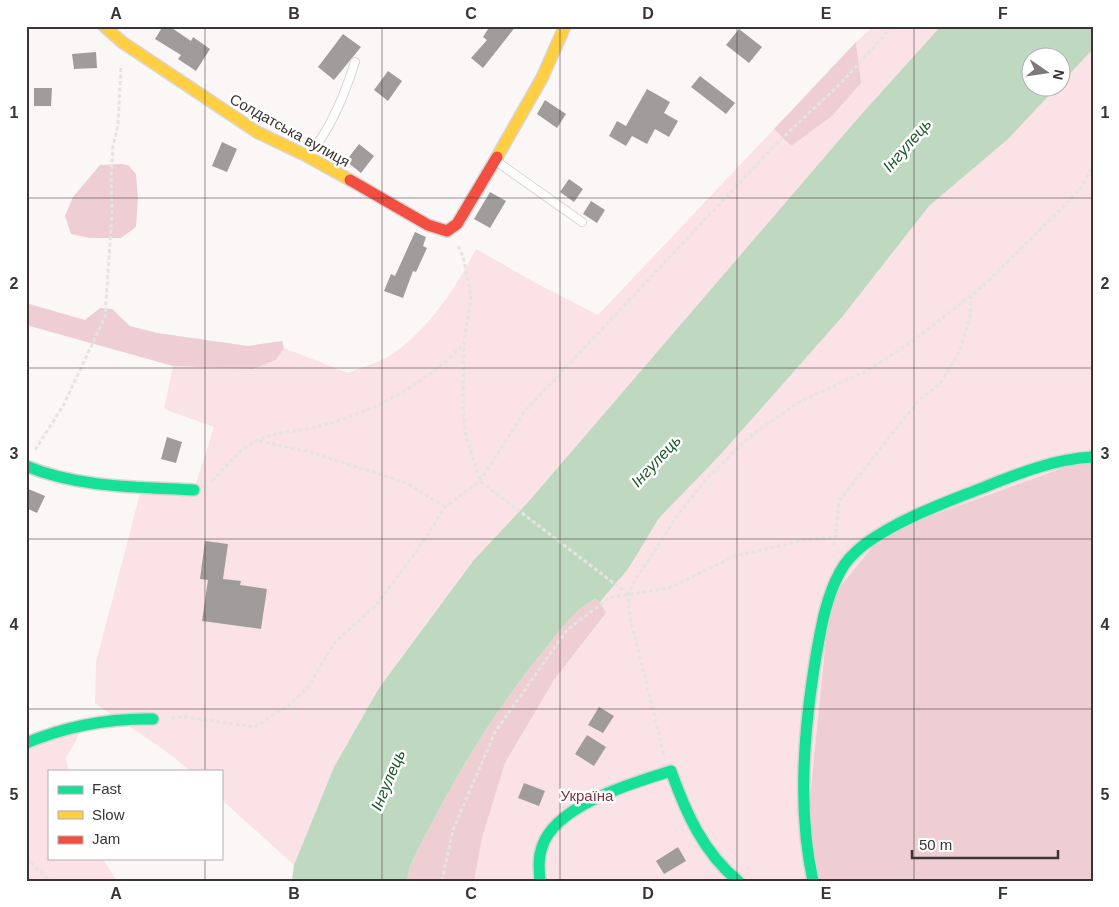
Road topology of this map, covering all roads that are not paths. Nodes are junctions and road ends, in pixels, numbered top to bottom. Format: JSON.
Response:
{"nodes":[{"id":1,"x":104,"y":26,"type":"edge"},
{"id":2,"x":565,"y":26,"type":"edge"},
{"id":3,"x":355,"y":62,"type":"dead end"},
{"id":4,"x":308,"y":156,"type":"junction"},
{"id":5,"x":495,"y":161,"type":"junction"},
{"id":6,"x":582,"y":222,"type":"dead end"},
{"id":7,"x":1093,"y":457,"type":"edge"},
{"id":8,"x":26,"y":466,"type":"edge"},
{"id":9,"x":194,"y":490,"type":"road end"},
{"id":10,"x":152,"y":719,"type":"road end"},
{"id":11,"x":26,"y":744,"type":"edge"},
{"id":12,"x":540,"y":881,"type":"edge"},
{"id":13,"x":738,"y":881,"type":"edge"},
{"id":14,"x":813,"y":881,"type":"edge"}],
"edges":[{"from":1,"to":4,"type":"street","name":"Солдатська вулиця"},
{"from":2,"to":5,"type":"street"},
{"from":3,"to":4,"type":"lane"},
{"from":4,"to":5,"type":"street","name":"Солдатська вулиця"},
{"from":5,"to":6,"type":"lane"},
{"from":7,"to":14,"type":"street"},
{"from":8,"to":9,"type":"street"},
{"from":10,"to":11,"type":"street"},
{"from":12,"to":13,"type":"street"}]}
